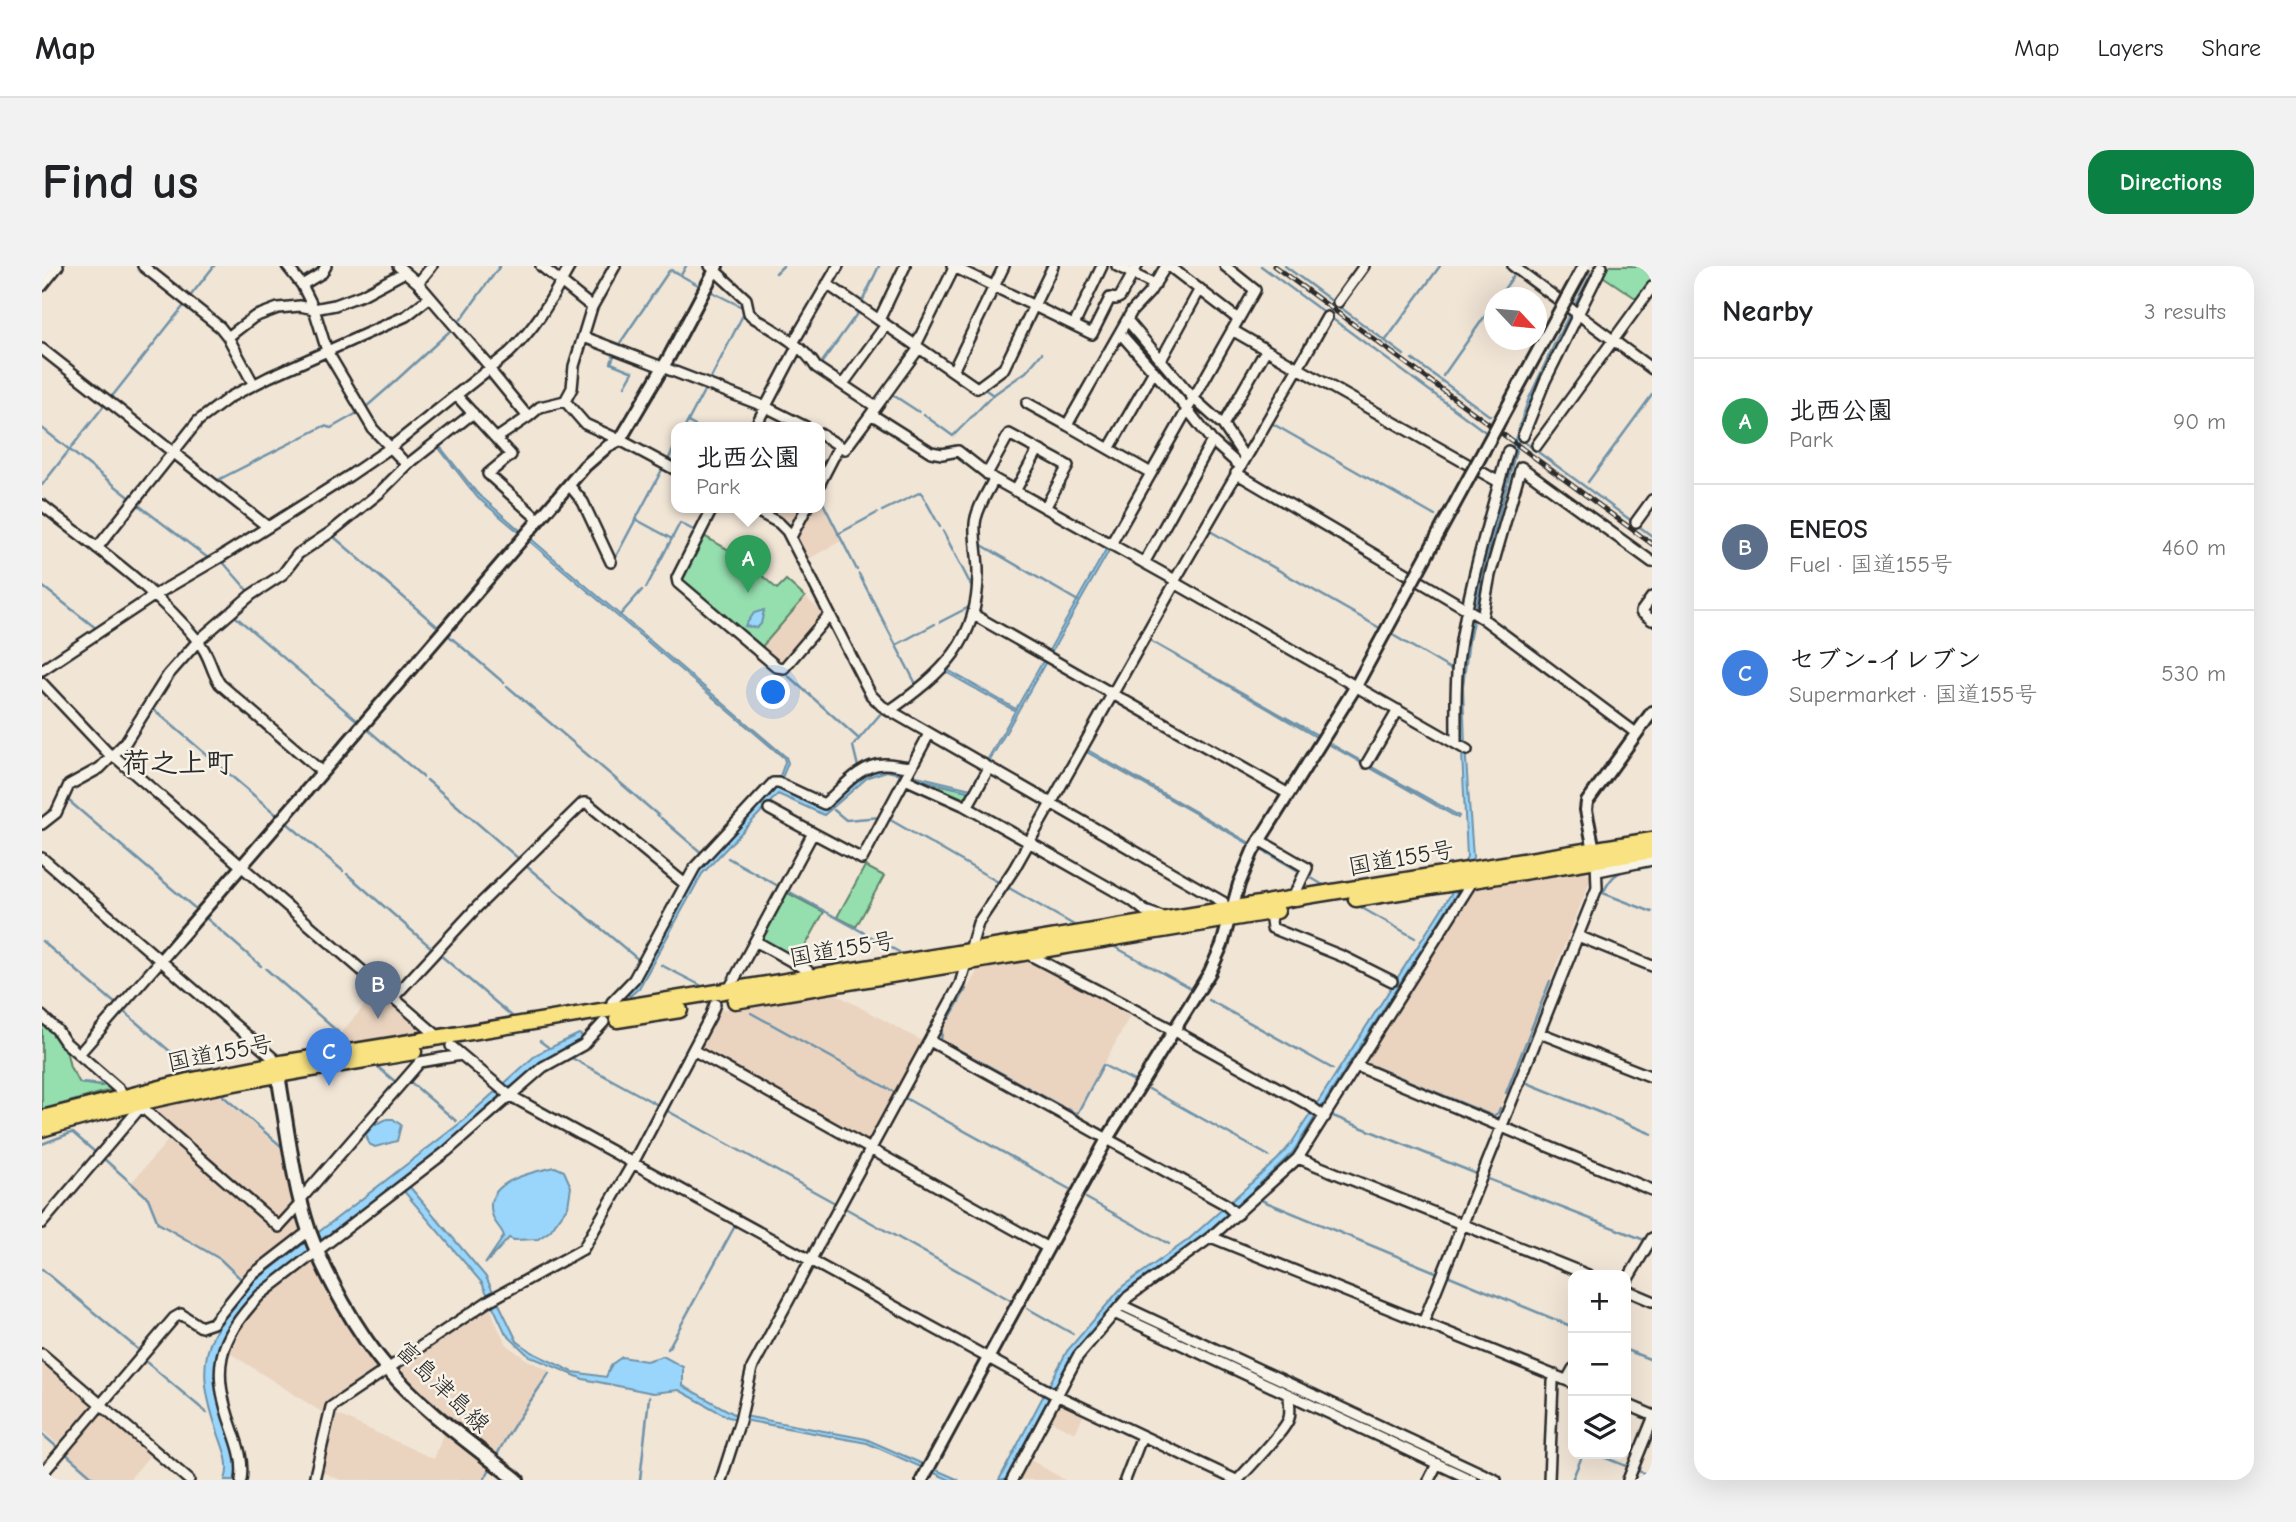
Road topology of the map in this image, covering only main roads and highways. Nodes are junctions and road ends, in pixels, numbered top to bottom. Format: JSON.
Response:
{"nodes":[{"id":1,"x":1652,"y":840,"type":"edge"},
{"id":2,"x":1652,"y":851,"type":"edge"},
{"id":3,"x":1596,"y":860,"type":"junction"},
{"id":4,"x":1229,"y":912,"type":"junction"},
{"id":5,"x":966,"y":958,"type":"junction"},
{"id":6,"x":608,"y":1016,"type":"junction"},
{"id":7,"x":277,"y":1070,"type":"junction"},
{"id":8,"x":42,"y":1118,"type":"edge"},
{"id":9,"x":42,"y":1129,"type":"edge"},
{"id":10,"x":517,"y":1480,"type":"edge"}],
"edges":[{"from":1,"to":3,"type":"highway","name":"国道155号"},
{"from":2,"to":3,"type":"highway","name":"国道155号"},
{"from":3,"to":4,"type":"highway","name":"国道155号"},
{"from":3,"to":4,"type":"highway","name":"国道155号"},
{"from":4,"to":5,"type":"highway","name":"国道155号"},
{"from":4,"to":5,"type":"highway","name":"国道155号"},
{"from":5,"to":6,"type":"highway","name":"国道155号"},
{"from":5,"to":6,"type":"highway","name":"国道155号"},
{"from":6,"to":7,"type":"highway","name":"国道155号"},
{"from":7,"to":8,"type":"highway","name":"国道155号"},
{"from":7,"to":9,"type":"highway","name":"国道155号"},
{"from":7,"to":10,"type":"main road","name":"富島津島線"}]}
